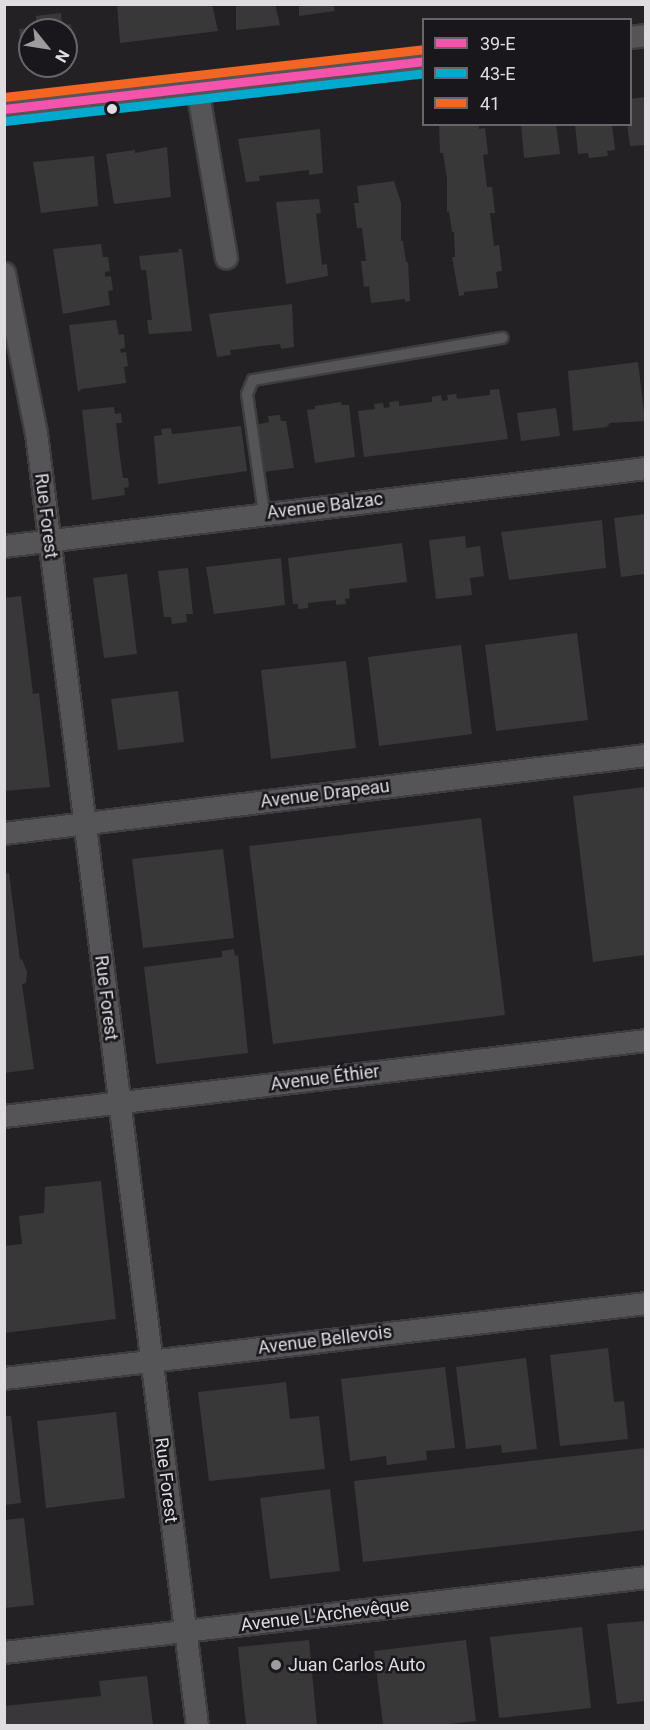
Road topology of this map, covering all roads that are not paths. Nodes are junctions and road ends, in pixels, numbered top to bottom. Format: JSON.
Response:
{"nodes":[{"id":1,"x":422,"y":61,"type":"edge"},
{"id":2,"x":197,"y":88,"type":"junction"},
{"id":3,"x":4,"y":110,"type":"edge"},
{"id":4,"x":226,"y":258,"type":"dead end"},
{"id":5,"x":4,"y":273,"type":"edge"},
{"id":6,"x":502,"y":338,"type":"dead end"},
{"id":7,"x":645,"y":468,"type":"edge"},
{"id":8,"x":264,"y":513,"type":"junction"},
{"id":9,"x":49,"y":540,"type":"junction"},
{"id":10,"x":4,"y":546,"type":"edge"},
{"id":11,"x":645,"y":755,"type":"edge"},
{"id":12,"x":84,"y":823,"type":"junction"},
{"id":13,"x":4,"y":833,"type":"edge"},
{"id":14,"x":645,"y":1040,"type":"edge"},
{"id":15,"x":119,"y":1102,"type":"junction"},
{"id":16,"x":4,"y":1116,"type":"edge"},
{"id":17,"x":645,"y":1303,"type":"edge"},
{"id":18,"x":152,"y":1361,"type":"junction"},
{"id":19,"x":4,"y":1377,"type":"edge"},
{"id":20,"x":645,"y":1577,"type":"edge"},
{"id":21,"x":185,"y":1632,"type":"junction"},
{"id":22,"x":4,"y":1652,"type":"edge"},
{"id":23,"x":197,"y":1725,"type":"edge"}],
"edges":[{"from":1,"to":2,"type":"street"},
{"from":2,"to":3,"type":"street"},
{"from":2,"to":4,"type":"street"},
{"from":5,"to":9,"type":"street","name":"Rue Forest"},
{"from":6,"to":8,"type":"lane"},
{"from":7,"to":8,"type":"street","name":"Avenue Balzac"},
{"from":8,"to":9,"type":"street","name":"Avenue Balzac"},
{"from":9,"to":10,"type":"street","name":"Avenue Balzac"},
{"from":9,"to":12,"type":"street","name":"Rue Forest"},
{"from":11,"to":12,"type":"street","name":"Avenue Drapeau"},
{"from":12,"to":13,"type":"street","name":"Avenue Drapeau"},
{"from":12,"to":15,"type":"street","name":"Rue Forest"},
{"from":14,"to":15,"type":"street","name":"Avenue Éthier"},
{"from":15,"to":16,"type":"street","name":"Avenue Éthier"},
{"from":15,"to":18,"type":"street","name":"Rue Forest"},
{"from":17,"to":18,"type":"street","name":"Avenue Bellevois"},
{"from":18,"to":19,"type":"street","name":"Avenue Bellevois"},
{"from":18,"to":21,"type":"street","name":"Rue Forest"},
{"from":20,"to":21,"type":"street","name":"Avenue L'Archevêque"},
{"from":21,"to":22,"type":"street","name":"Avenue L'Archevêque"},
{"from":21,"to":23,"type":"street","name":"Rue Forest"}]}
